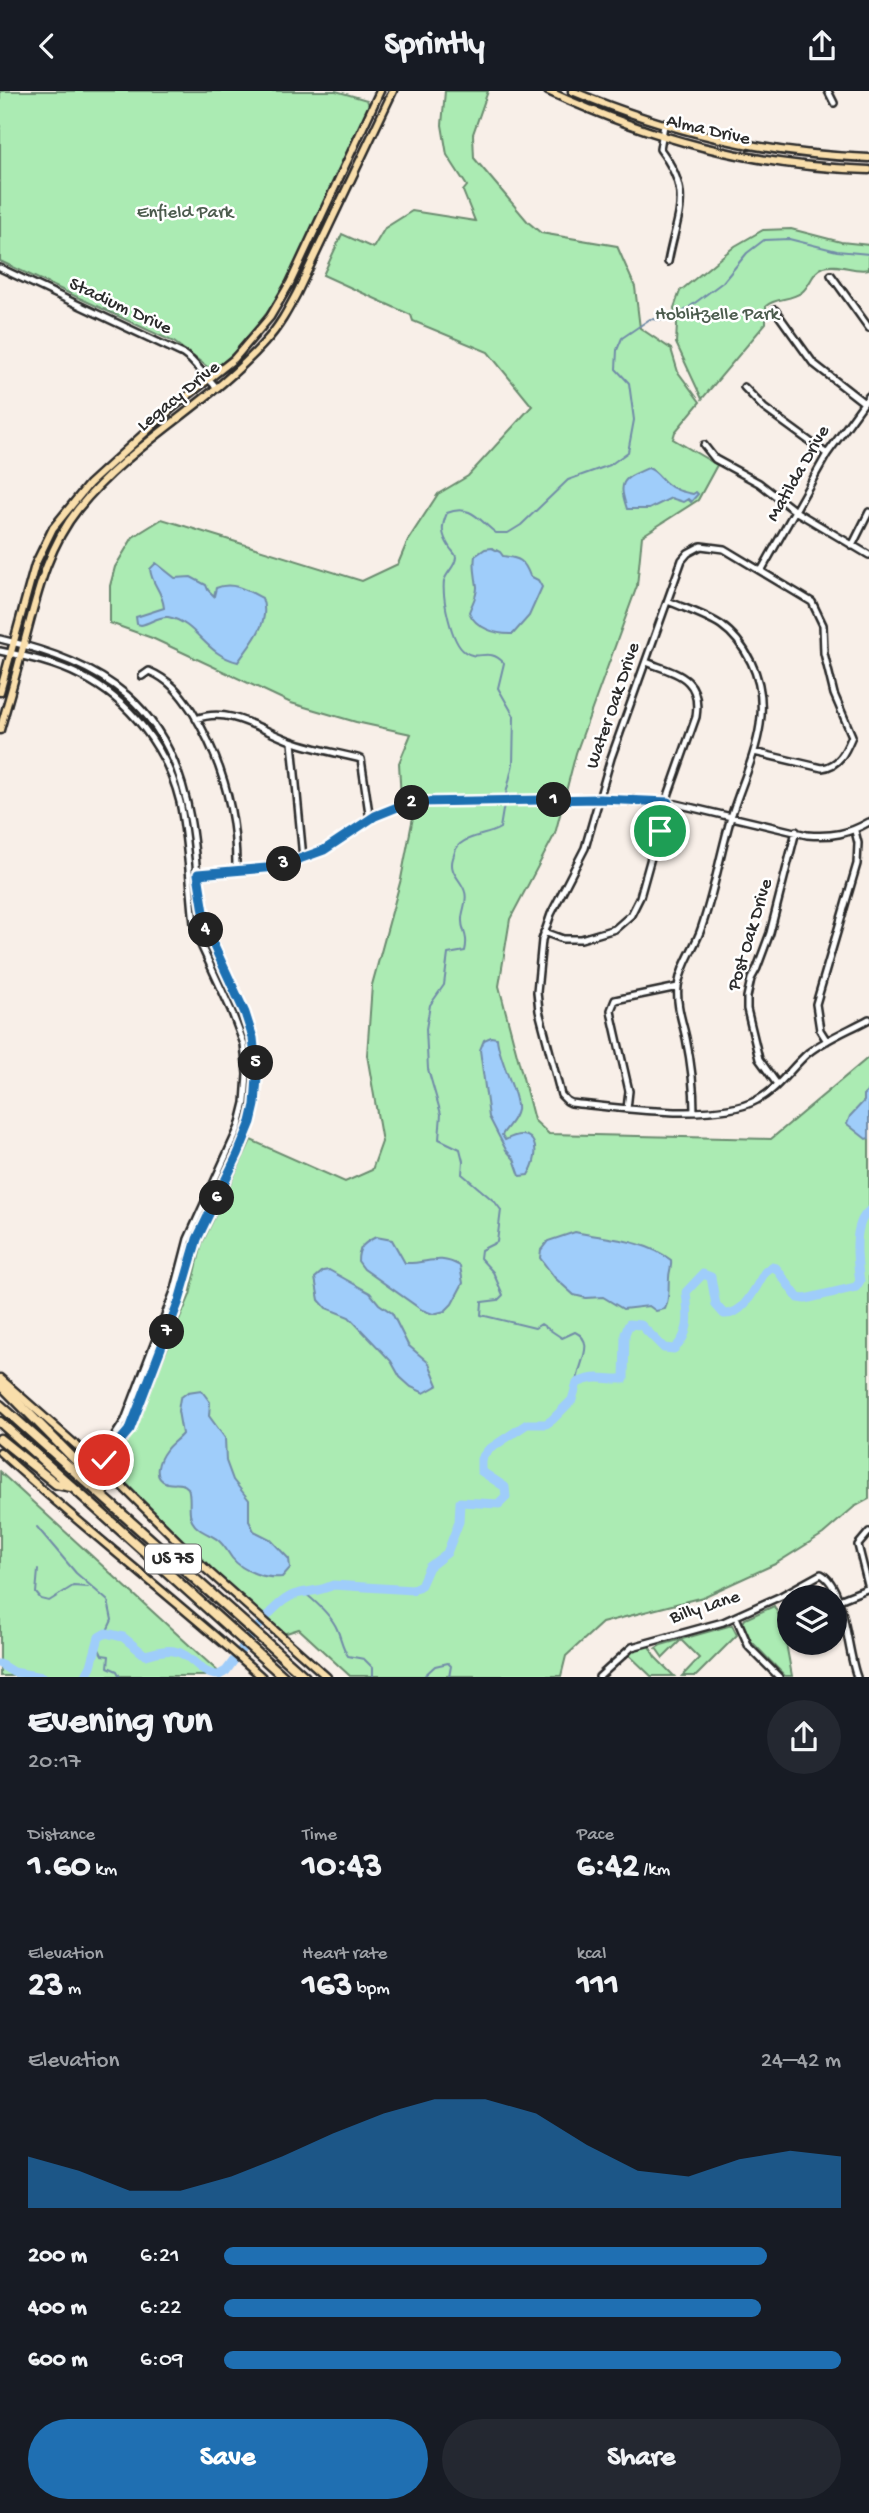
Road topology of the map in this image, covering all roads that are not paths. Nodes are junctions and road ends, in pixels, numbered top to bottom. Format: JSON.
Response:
{"nodes":[{"id":1,"x":380,"y":91,"type":"edge"},
{"id":2,"x":394,"y":91,"type":"edge"},
{"id":3,"x":551,"y":91,"type":"edge"},
{"id":4,"x":572,"y":91,"type":"edge"},
{"id":5,"x":828,"y":91,"type":"edge"},
{"id":6,"x":375,"y":102,"type":"junction"},
{"id":7,"x":834,"y":103,"type":"dead end"},
{"id":8,"x":386,"y":107,"type":"junction"},
{"id":9,"x":664,"y":125,"type":"junction"},
{"id":10,"x":661,"y":137,"type":"junction"},
{"id":11,"x":732,"y":143,"type":"junction"},
{"id":12,"x":730,"y":154,"type":"junction"},
{"id":13,"x":835,"y":157,"type":"junction"},
{"id":14,"x":869,"y":158,"type":"edge"},
{"id":15,"x":834,"y":168,"type":"junction"},
{"id":16,"x":869,"y":170,"type":"edge"},
{"id":17,"x":342,"y":174,"type":"junction"},
{"id":18,"x":353,"y":178,"type":"junction"},
{"id":19,"x":668,"y":262,"type":"dead end"},
{"id":20,"x":0,"y":268,"type":"edge"},
{"id":21,"x":831,"y":275,"type":"dead end"},
{"id":22,"x":775,"y":310,"type":"dead end"},
{"id":23,"x":869,"y":328,"type":"edge"},
{"id":24,"x":209,"y":380,"type":"junction"},
{"id":25,"x":744,"y":387,"type":"dead end"},
{"id":26,"x":217,"y":388,"type":"junction"},
{"id":27,"x":869,"y":396,"type":"edge"},
{"id":28,"x":863,"y":402,"type":"junction"},
{"id":29,"x":704,"y":445,"type":"dead end"},
{"id":30,"x":827,"y":454,"type":"junction"},
{"id":31,"x":106,"y":467,"type":"junction"},
{"id":32,"x":111,"y":475,"type":"junction"},
{"id":33,"x":795,"y":511,"type":"junction"},
{"id":34,"x":869,"y":512,"type":"edge"},
{"id":35,"x":53,"y":528,"type":"junction"},
{"id":36,"x":61,"y":534,"type":"junction"},
{"id":37,"x":852,"y":546,"type":"junction"},
{"id":38,"x":869,"y":555,"type":"edge"},
{"id":39,"x":761,"y":571,"type":"junction"},
{"id":40,"x":668,"y":601,"type":"junction"},
{"id":41,"x":0,"y":639,"type":"edge"},
{"id":42,"x":13,"y":643,"type":"junction"},
{"id":43,"x":24,"y":645,"type":"junction"},
{"id":44,"x":0,"y":651,"type":"edge"},
{"id":45,"x":11,"y":653,"type":"junction"},
{"id":46,"x":21,"y":655,"type":"junction"},
{"id":47,"x":646,"y":662,"type":"junction"},
{"id":48,"x":96,"y":673,"type":"junction"},
{"id":49,"x":142,"y":676,"type":"dead end"},
{"id":50,"x":91,"y":681,"type":"junction"},
{"id":51,"x":0,"y":692,"type":"edge"},
{"id":52,"x":196,"y":719,"type":"junction"},
{"id":53,"x":0,"y":730,"type":"edge"},
{"id":54,"x":292,"y":742,"type":"junction"},
{"id":55,"x":754,"y":752,"type":"junction"},
{"id":56,"x":176,"y":767,"type":"junction"},
{"id":57,"x":169,"y":768,"type":"junction"},
{"id":58,"x":600,"y":799,"type":"junction"},
{"id":59,"x":668,"y":802,"type":"junction"},
{"id":60,"x":732,"y":816,"type":"junction"},
{"id":61,"x":370,"y":820,"type":"junction"},
{"id":62,"x":869,"y":822,"type":"edge"},
{"id":63,"x":796,"y":831,"type":"junction"},
{"id":64,"x":855,"y":831,"type":"junction"},
{"id":65,"x":303,"y":858,"type":"junction"},
{"id":66,"x":236,"y":870,"type":"junction"},
{"id":67,"x":198,"y":874,"type":"junction"},
{"id":68,"x":190,"y":876,"type":"junction"},
{"id":69,"x":544,"y":932,"type":"junction"},
{"id":70,"x":678,"y":987,"type":"junction"},
{"id":71,"x":869,"y":1019,"type":"edge"},
{"id":72,"x":827,"y":1041,"type":"junction"},
{"id":73,"x":247,"y":1066,"type":"junction"},
{"id":74,"x":256,"y":1066,"type":"junction"},
{"id":75,"x":777,"y":1084,"type":"junction"},
{"id":76,"x":246,"y":1103,"type":"junction"},
{"id":77,"x":255,"y":1105,"type":"junction"},
{"id":78,"x":627,"y":1109,"type":"junction"},
{"id":79,"x":694,"y":1112,"type":"junction"},
{"id":80,"x":208,"y":1195,"type":"junction"},
{"id":81,"x":216,"y":1199,"type":"junction"},
{"id":82,"x":178,"y":1290,"type":"junction"},
{"id":83,"x":0,"y":1378,"type":"edge"},
{"id":84,"x":139,"y":1383,"type":"junction"},
{"id":85,"x":0,"y":1384,"type":"edge"},
{"id":86,"x":147,"y":1387,"type":"junction"},
{"id":87,"x":0,"y":1405,"type":"edge"},
{"id":88,"x":0,"y":1422,"type":"edge"},
{"id":89,"x":0,"y":1439,"type":"edge"},
{"id":90,"x":0,"y":1452,"type":"edge"},
{"id":91,"x":93,"y":1460,"type":"junction"},
{"id":92,"x":99,"y":1466,"type":"junction"},
{"id":93,"x":74,"y":1488,"type":"junction"},
{"id":94,"x":113,"y":1506,"type":"junction"},
{"id":95,"x":869,"y":1532,"type":"edge"},
{"id":96,"x":800,"y":1585,"type":"edge"},
{"id":97,"x":830,"y":1585,"type":"edge"},
{"id":98,"x":869,"y":1589,"type":"edge"},
{"id":99,"x":847,"y":1597,"type":"edge"},
{"id":100,"x":777,"y":1598,"type":"edge"},
{"id":101,"x":736,"y":1617,"type":"junction"},
{"id":102,"x":847,"y":1634,"type":"edge"},
{"id":103,"x":261,"y":1676,"type":"edge"},
{"id":104,"x":284,"y":1677,"type":"edge"},
{"id":105,"x":305,"y":1677,"type":"edge"},
{"id":106,"x":327,"y":1677,"type":"edge"},
{"id":107,"x":599,"y":1677,"type":"edge"},
{"id":108,"x":779,"y":1677,"type":"edge"},
{"id":109,"x":857,"y":1677,"type":"edge"}],
"edges":[{"from":1,"to":6,"type":"main road","name":"Legacy Drive"},
{"from":2,"to":8,"type":"main road","name":"Legacy Drive"},
{"from":3,"to":10,"type":"main road","name":"Alma Drive"},
{"from":4,"to":9,"type":"main road","name":"Alma Drive"},
{"from":5,"to":7,"type":"street"},
{"from":6,"to":8,"type":"main road"},
{"from":6,"to":17,"type":"main road","name":"Legacy Drive"},
{"from":8,"to":18,"type":"main road","name":"Legacy Drive"},
{"from":9,"to":10,"type":"street"},
{"from":9,"to":11,"type":"main road","name":"Alma Drive"},
{"from":10,"to":12,"type":"main road","name":"Alma Drive"},
{"from":10,"to":19,"type":"street"},
{"from":11,"to":12,"type":"main road"},
{"from":11,"to":13,"type":"main road","name":"Alma Drive"},
{"from":12,"to":15,"type":"main road","name":"Alma Drive"},
{"from":13,"to":14,"type":"main road","name":"Alma Drive"},
{"from":13,"to":15,"type":"main road"},
{"from":15,"to":16,"type":"main road","name":"Alma Drive"},
{"from":17,"to":18,"type":"main road"},
{"from":17,"to":24,"type":"main road","name":"Legacy Drive"},
{"from":18,"to":26,"type":"main road","name":"Legacy Drive"},
{"from":20,"to":24,"type":"street","name":"Stadium Drive"},
{"from":21,"to":23,"type":"street"},
{"from":22,"to":28,"type":"street"},
{"from":24,"to":26,"type":"street","name":"Stadium Drive"},
{"from":24,"to":31,"type":"main road","name":"Legacy Drive"},
{"from":25,"to":30,"type":"street"},
{"from":26,"to":32,"type":"main road","name":"Legacy Drive"},
{"from":27,"to":28,"type":"street","name":"Matilda Drive"},
{"from":28,"to":30,"type":"street","name":"Matilda Drive"},
{"from":29,"to":33,"type":"street"},
{"from":30,"to":33,"type":"street","name":"Matilda Drive"},
{"from":31,"to":32,"type":"main road"},
{"from":31,"to":35,"type":"main road","name":"Legacy Drive"},
{"from":32,"to":36,"type":"main road","name":"Legacy Drive"},
{"from":33,"to":37,"type":"street"},
{"from":33,"to":39,"type":"street","name":"Matilda Drive"},
{"from":34,"to":37,"type":"street"},
{"from":35,"to":36,"type":"main road"},
{"from":35,"to":42,"type":"main road","name":"Legacy Drive"},
{"from":36,"to":43,"type":"main road","name":"Legacy Drive"},
{"from":37,"to":38,"type":"street"},
{"from":39,"to":40,"type":"street","name":"Water Oak Drive"},
{"from":39,"to":55,"type":"street"},
{"from":40,"to":47,"type":"street","name":"Water Oak Drive"},
{"from":40,"to":55,"type":"street"},
{"from":41,"to":42,"type":"street"},
{"from":42,"to":43,"type":"street"},
{"from":42,"to":45,"type":"main road","name":"Legacy Drive"},
{"from":43,"to":46,"type":"main road","name":"Legacy Drive"},
{"from":43,"to":48,"type":"street"},
{"from":44,"to":45,"type":"street"},
{"from":45,"to":46,"type":"street"},
{"from":45,"to":51,"type":"main road","name":"Legacy Drive"},
{"from":46,"to":50,"type":"street"},
{"from":46,"to":53,"type":"main road","name":"Legacy Drive"},
{"from":47,"to":58,"type":"street","name":"Water Oak Drive"},
{"from":47,"to":59,"type":"street"},
{"from":48,"to":50,"type":"street"},
{"from":48,"to":56,"type":"street"},
{"from":49,"to":52,"type":"street"},
{"from":50,"to":57,"type":"street"},
{"from":52,"to":54,"type":"street"},
{"from":52,"to":66,"type":"street"},
{"from":54,"to":61,"type":"street"},
{"from":54,"to":65,"type":"street"},
{"from":55,"to":60,"type":"street"},
{"from":56,"to":57,"type":"street"},
{"from":56,"to":67,"type":"street"},
{"from":57,"to":68,"type":"street"},
{"from":58,"to":59,"type":"street"},
{"from":58,"to":61,"type":"street"},
{"from":58,"to":69,"type":"street","name":"Water Oak Drive"},
{"from":59,"to":60,"type":"street"},
{"from":59,"to":69,"type":"street"},
{"from":60,"to":63,"type":"street"},
{"from":60,"to":70,"type":"street"},
{"from":61,"to":65,"type":"street"},
{"from":62,"to":64,"type":"street"},
{"from":63,"to":64,"type":"street"},
{"from":63,"to":75,"type":"street","name":"Post Oak Drive"},
{"from":64,"to":72,"type":"street"},
{"from":65,"to":66,"type":"street"},
{"from":66,"to":67,"type":"street"},
{"from":67,"to":68,"type":"street"},
{"from":67,"to":74,"type":"street"},
{"from":68,"to":73,"type":"street"},
{"from":69,"to":78,"type":"street","name":"Water Oak Drive"},
{"from":70,"to":78,"type":"street"},
{"from":70,"to":79,"type":"street"},
{"from":71,"to":72,"type":"street"},
{"from":72,"to":75,"type":"street"},
{"from":73,"to":74,"type":"street"},
{"from":73,"to":76,"type":"street"},
{"from":74,"to":77,"type":"street"},
{"from":75,"to":79,"type":"street"},
{"from":76,"to":77,"type":"street"},
{"from":76,"to":80,"type":"street"},
{"from":77,"to":81,"type":"street"},
{"from":78,"to":79,"type":"street"},
{"from":80,"to":81,"type":"street"},
{"from":80,"to":82,"type":"street"},
{"from":81,"to":82,"type":"street"},
{"from":82,"to":84,"type":"street"},
{"from":82,"to":86,"type":"street"},
{"from":83,"to":91,"type":"main road"},
{"from":84,"to":86,"type":"street"},
{"from":84,"to":91,"type":"street"},
{"from":85,"to":94,"type":"highway"},
{"from":86,"to":92,"type":"street"},
{"from":87,"to":94,"type":"highway","number":"US 75"},
{"from":88,"to":93,"type":"highway","number":"US 75"},
{"from":89,"to":93,"type":"highway"},
{"from":90,"to":103,"type":"main road"},
{"from":91,"to":92,"type":"main road"},
{"from":92,"to":106,"type":"main road"},
{"from":93,"to":104,"type":"highway","number":"US 75"},
{"from":94,"to":105,"type":"highway","number":"US 75"},
{"from":95,"to":98,"type":"street"},
{"from":96,"to":97,"type":"street","name":"Billy Lane"},
{"from":98,"to":99,"type":"street"},
{"from":100,"to":101,"type":"street","name":"Billy Lane"},
{"from":101,"to":107,"type":"street","name":"Billy Lane"},
{"from":101,"to":108,"type":"street"},
{"from":102,"to":109,"type":"street"}]}
